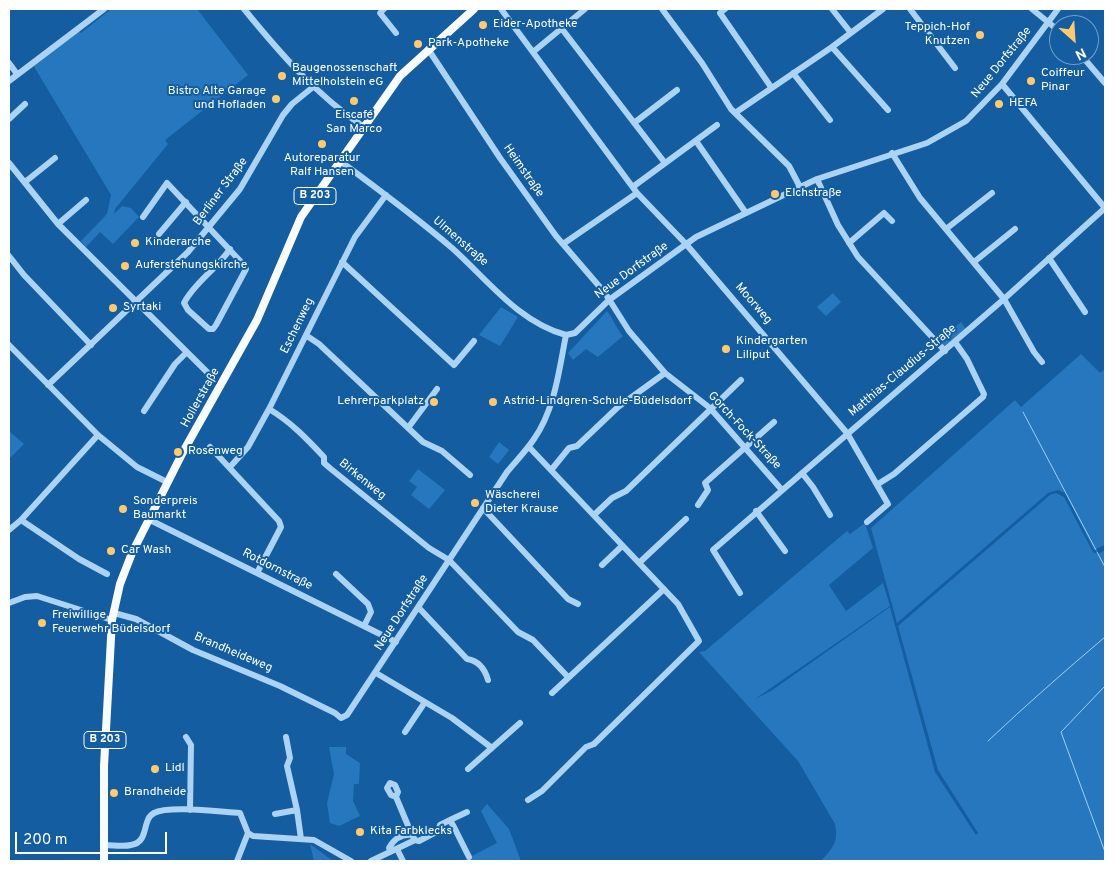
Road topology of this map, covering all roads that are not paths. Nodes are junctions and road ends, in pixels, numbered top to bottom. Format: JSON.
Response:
{"nodes":[{"id":1,"x":104,"y":9,"type":"edge"},
{"id":2,"x":244,"y":9,"type":"edge"},
{"id":3,"x":384,"y":9,"type":"edge"},
{"id":4,"x":474,"y":9,"type":"edge"},
{"id":5,"x":501,"y":9,"type":"edge"},
{"id":6,"x":585,"y":9,"type":"edge"},
{"id":7,"x":662,"y":9,"type":"edge"},
{"id":8,"x":725,"y":9,"type":"edge"},
{"id":9,"x":832,"y":9,"type":"edge"},
{"id":10,"x":884,"y":9,"type":"edge"},
{"id":11,"x":910,"y":9,"type":"edge"},
{"id":12,"x":1032,"y":9,"type":"edge"},
{"id":13,"x":1049,"y":22,"type":"joint"},
{"id":14,"x":562,"y":29,"type":"junction"},
{"id":15,"x":396,"y":33,"type":"dead end"},
{"id":16,"x":850,"y":33,"type":"junction"},
{"id":17,"x":832,"y":47,"type":"junction"},
{"id":18,"x":428,"y":49,"type":"junction"},
{"id":19,"x":533,"y":52,"type":"junction"},
{"id":20,"x":9,"y":63,"type":"edge"},
{"id":21,"x":1090,"y":65,"type":"edge"},
{"id":22,"x":955,"y":68,"type":"dead end"},
{"id":23,"x":793,"y":73,"type":"junction"},
{"id":24,"x":17,"y":74,"type":"junction"},
{"id":25,"x":9,"y":81,"type":"edge"},
{"id":26,"x":1105,"y":83,"type":"edge"},
{"id":27,"x":1002,"y":84,"type":"junction"},
{"id":28,"x":313,"y":87,"type":"junction"},
{"id":29,"x":772,"y":87,"type":"junction"},
{"id":30,"x":677,"y":90,"type":"dead end"},
{"id":31,"x":26,"y":104,"type":"dead end"},
{"id":32,"x":888,"y":110,"type":"dead end"},
{"id":33,"x":735,"y":113,"type":"junction"},
{"id":34,"x":9,"y":119,"type":"edge"},
{"id":35,"x":830,"y":120,"type":"dead end"},
{"id":36,"x":634,"y":123,"type":"junction"},
{"id":37,"x":717,"y":125,"type":"dead end"},
{"id":38,"x":364,"y":127,"type":"junction"},
{"id":39,"x":696,"y":141,"type":"junction"},
{"id":40,"x":892,"y":153,"type":"junction"},
{"id":41,"x":55,"y":158,"type":"dead end"},
{"id":42,"x":340,"y":162,"type":"junction"},
{"id":43,"x":9,"y":163,"type":"edge"},
{"id":44,"x":665,"y":163,"type":"junction"},
{"id":45,"x":818,"y":179,"type":"junction"},
{"id":46,"x":25,"y":182,"type":"junction"},
{"id":47,"x":634,"y":186,"type":"junction"},
{"id":48,"x":800,"y":187,"type":"junction"},
{"id":49,"x":637,"y":193,"type":"junction"},
{"id":50,"x":992,"y":193,"type":"dead end"},
{"id":51,"x":386,"y":195,"type":"junction"},
{"id":52,"x":86,"y":200,"type":"dead end"},
{"id":53,"x":186,"y":202,"type":"junction"},
{"id":54,"x":1105,"y":208,"type":"edge"},
{"id":55,"x":746,"y":213,"type":"junction"},
{"id":56,"x":143,"y":217,"type":"dead end"},
{"id":57,"x":892,"y":221,"type":"dead end"},
{"id":58,"x":58,"y":224,"type":"junction"},
{"id":59,"x":209,"y":227,"type":"junction"},
{"id":60,"x":946,"y":229,"type":"junction"},
{"id":61,"x":1016,"y":229,"type":"dead end"},
{"id":62,"x":159,"y":234,"type":"dead end"},
{"id":63,"x":849,"y":243,"type":"junction"},
{"id":64,"x":563,"y":244,"type":"junction"},
{"id":65,"x":686,"y":244,"type":"junction"},
{"id":66,"x":230,"y":249,"type":"junction"},
{"id":67,"x":9,"y":256,"type":"edge"},
{"id":68,"x":1049,"y":258,"type":"junction"},
{"id":69,"x":342,"y":262,"type":"junction"},
{"id":70,"x":974,"y":262,"type":"junction"},
{"id":71,"x":1004,"y":299,"type":"junction"},
{"id":72,"x":609,"y":300,"type":"junction"},
{"id":73,"x":135,"y":302,"type":"junction"},
{"id":74,"x":1085,"y":312,"type":"dead end"},
{"id":75,"x":566,"y":335,"type":"junction"},
{"id":76,"x":307,"y":336,"type":"junction"},
{"id":77,"x":474,"y":341,"type":"dead end"},
{"id":78,"x":955,"y":342,"type":"junction"},
{"id":79,"x":9,"y":345,"type":"edge"},
{"id":80,"x":91,"y":345,"type":"junction"},
{"id":81,"x":945,"y":351,"type":"junction"},
{"id":82,"x":187,"y":352,"type":"junction"},
{"id":83,"x":1042,"y":362,"type":"dead end"},
{"id":84,"x":664,"y":373,"type":"junction"},
{"id":85,"x":212,"y":377,"type":"dead end"},
{"id":86,"x":742,"y":380,"type":"dead end"},
{"id":87,"x":48,"y":385,"type":"junction"},
{"id":88,"x":437,"y":389,"type":"dead end"},
{"id":89,"x":710,"y":408,"type":"junction"},
{"id":90,"x":269,"y":410,"type":"junction"},
{"id":91,"x":144,"y":411,"type":"dead end"},
{"id":92,"x":774,"y":422,"type":"dead end"},
{"id":93,"x":408,"y":428,"type":"junction"},
{"id":94,"x":847,"y":433,"type":"junction"},
{"id":95,"x":98,"y":436,"type":"junction"},
{"id":96,"x":210,"y":447,"type":"dead end"},
{"id":97,"x":529,"y":447,"type":"junction"},
{"id":98,"x":745,"y":447,"type":"junction"},
{"id":99,"x":230,"y":467,"type":"junction"},
{"id":100,"x":552,"y":469,"type":"junction"},
{"id":101,"x":802,"y":474,"type":"junction"},
{"id":102,"x":470,"y":475,"type":"dead end"},
{"id":103,"x":167,"y":482,"type":"junction"},
{"id":104,"x":878,"y":484,"type":"junction"},
{"id":105,"x":782,"y":490,"type":"junction"},
{"id":106,"x":698,"y":505,"type":"dead end"},
{"id":107,"x":483,"y":508,"type":"junction"},
{"id":108,"x":756,"y":511,"type":"junction"},
{"id":109,"x":594,"y":515,"type":"junction"},
{"id":110,"x":830,"y":515,"type":"dead end"},
{"id":111,"x":148,"y":519,"type":"junction"},
{"id":112,"x":686,"y":519,"type":"dead end"},
{"id":113,"x":21,"y":520,"type":"junction"},
{"id":114,"x":867,"y":522,"type":"dead end"},
{"id":115,"x":9,"y":530,"type":"edge"},
{"id":116,"x":622,"y":546,"type":"junction"},
{"id":117,"x":786,"y":551,"type":"dead end"},
{"id":118,"x":449,"y":560,"type":"junction"},
{"id":119,"x":639,"y":563,"type":"junction"},
{"id":120,"x":602,"y":565,"type":"dead end"},
{"id":121,"x":257,"y":573,"type":"junction"},
{"id":122,"x":107,"y":574,"type":"dead end"},
{"id":123,"x":336,"y":574,"type":"dead end"},
{"id":124,"x":664,"y":589,"type":"junction"},
{"id":125,"x":740,"y":593,"type":"dead end"},
{"id":126,"x":9,"y":603,"type":"edge"},
{"id":127,"x":578,"y":604,"type":"dead end"},
{"id":128,"x":419,"y":608,"type":"junction"},
{"id":129,"x":113,"y":616,"type":"junction"},
{"id":130,"x":364,"y":626,"type":"junction"},
{"id":131,"x":396,"y":642,"type":"junction"},
{"id":132,"x":376,"y":673,"type":"junction"},
{"id":133,"x":568,"y":678,"type":"junction"},
{"id":134,"x":488,"y":680,"type":"dead end"},
{"id":135,"x":552,"y":693,"type":"dead end"},
{"id":136,"x":426,"y":702,"type":"junction"},
{"id":137,"x":341,"y":718,"type":"joint"},
{"id":138,"x":520,"y":723,"type":"dead end"},
{"id":139,"x":405,"y":732,"type":"dead end"},
{"id":140,"x":186,"y":737,"type":"dead end"},
{"id":141,"x":286,"y":737,"type":"dead end"},
{"id":142,"x":492,"y":748,"type":"junction"},
{"id":143,"x":468,"y":769,"type":"dead end"},
{"id":144,"x":396,"y":797,"type":"dead end"},
{"id":145,"x":528,"y":800,"type":"dead end"},
{"id":146,"x":190,"y":810,"type":"junction"},
{"id":147,"x":297,"y":810,"type":"junction"},
{"id":148,"x":467,"y":812,"type":"dead end"},
{"id":149,"x":275,"y":814,"type":"dead end"},
{"id":150,"x":450,"y":820,"type":"junction"},
{"id":151,"x":454,"y":827,"type":"junction"},
{"id":152,"x":438,"y":831,"type":"junction"},
{"id":153,"x":248,"y":833,"type":"junction"},
{"id":154,"x":414,"y":838,"type":"junction"},
{"id":155,"x":301,"y":839,"type":"junction"},
{"id":156,"x":314,"y":840,"type":"junction"},
{"id":157,"x":104,"y":845,"type":"junction"},
{"id":158,"x":394,"y":850,"type":"junction"},
{"id":159,"x":469,"y":857,"type":"dead end"},
{"id":160,"x":104,"y":861,"type":"edge"},
{"id":161,"x":237,"y":861,"type":"edge"},
{"id":162,"x":343,"y":861,"type":"edge"},
{"id":163,"x":351,"y":861,"type":"edge"},
{"id":164,"x":371,"y":861,"type":"edge"},
{"id":165,"x":403,"y":861,"type":"edge"}],
"edges":[{"from":1,"to":24,"type":"street"},
{"from":2,"to":28,"type":"street"},
{"from":3,"to":15,"type":"street"},
{"from":4,"to":18,"type":"main road","name":"Hollerstraße","number":"B 203"},
{"from":5,"to":19,"type":"street"},
{"from":6,"to":14,"type":"street"},
{"from":7,"to":33,"type":"street"},
{"from":8,"to":29,"type":"street"},
{"from":9,"to":16,"type":"street"},
{"from":10,"to":16,"type":"street"},
{"from":11,"to":22,"type":"street"},
{"from":12,"to":13,"type":"street"},
{"from":13,"to":27,"type":"street","name":"Neue Dorfstraße"},
{"from":14,"to":19,"type":"street"},
{"from":14,"to":36,"type":"street"},
{"from":16,"to":17,"type":"street"},
{"from":17,"to":23,"type":"street"},
{"from":17,"to":32,"type":"street"},
{"from":18,"to":38,"type":"main road","name":"Hollerstraße","number":"B 203"},
{"from":18,"to":64,"type":"street","name":"Heimstraße"},
{"from":19,"to":47,"type":"street"},
{"from":20,"to":24,"type":"street"},
{"from":21,"to":26,"type":"street"},
{"from":23,"to":29,"type":"street"},
{"from":23,"to":35,"type":"street"},
{"from":24,"to":25,"type":"street"},
{"from":27,"to":40,"type":"street","name":"Neue Dorfstraße"},
{"from":27,"to":54,"type":"street"},
{"from":28,"to":38,"type":"street"},
{"from":28,"to":59,"type":"street","name":"Berliner Straße"},
{"from":29,"to":33,"type":"street"},
{"from":30,"to":36,"type":"street"},
{"from":31,"to":34,"type":"street"},
{"from":33,"to":48,"type":"street"},
{"from":36,"to":44,"type":"street"},
{"from":37,"to":39,"type":"street"},
{"from":38,"to":42,"type":"main road","name":"Hollerstraße","number":"B 203"},
{"from":39,"to":44,"type":"street"},
{"from":39,"to":55,"type":"street"},
{"from":40,"to":45,"type":"street","name":"Neue Dorfstraße"},
{"from":40,"to":60,"type":"street"},
{"from":41,"to":46,"type":"street"},
{"from":42,"to":51,"type":"street","name":"Ulmenstraße"},
{"from":42,"to":103,"type":"main road","name":"Hollerstraße","number":"B 203"},
{"from":43,"to":46,"type":"street"},
{"from":44,"to":47,"type":"street"},
{"from":45,"to":48,"type":"street","name":"Neue Dorfstraße"},
{"from":45,"to":63,"type":"street"},
{"from":46,"to":58,"type":"street"},
{"from":47,"to":49,"type":"street"},
{"from":48,"to":55,"type":"street","name":"Neue Dorfstraße"},
{"from":49,"to":64,"type":"street"},
{"from":49,"to":65,"type":"street","name":"Moorweg"},
{"from":50,"to":60,"type":"street"},
{"from":51,"to":69,"type":"street","name":"Eschenweg"},
{"from":51,"to":75,"type":"street","name":"Ulmenstraße"},
{"from":52,"to":58,"type":"street"},
{"from":53,"to":56,"type":"street"},
{"from":53,"to":59,"type":"street"},
{"from":53,"to":62,"type":"street"},
{"from":54,"to":68,"type":"street","name":"Matthias-Claudius-Straße"},
{"from":55,"to":65,"type":"street","name":"Neue Dorfstraße"},
{"from":57,"to":63,"type":"street"},
{"from":58,"to":73,"type":"street"},
{"from":59,"to":66,"type":"street"},
{"from":59,"to":73,"type":"street","name":"Berliner Straße"},
{"from":60,"to":70,"type":"street"},
{"from":61,"to":70,"type":"street"},
{"from":63,"to":81,"type":"street"},
{"from":64,"to":72,"type":"street","name":"Heimstraße"},
{"from":65,"to":72,"type":"street","name":"Neue Dorfstraße"},
{"from":65,"to":94,"type":"street","name":"Moorweg"},
{"from":66,"to":66,"type":"street"},
{"from":67,"to":80,"type":"street"},
{"from":68,"to":71,"type":"street","name":"Matthias-Claudius-Straße"},
{"from":68,"to":74,"type":"street"},
{"from":69,"to":76,"type":"street","name":"Eschenweg"},
{"from":69,"to":77,"type":"street"},
{"from":70,"to":71,"type":"street"},
{"from":71,"to":78,"type":"street","name":"Matthias-Claudius-Straße"},
{"from":71,"to":83,"type":"street"},
{"from":72,"to":75,"type":"street","name":"Neue Dorfstraße"},
{"from":72,"to":84,"type":"street","name":"Gorch-Fock-Straße"},
{"from":73,"to":80,"type":"street","name":"Berliner Straße"},
{"from":73,"to":82,"type":"street"},
{"from":75,"to":97,"type":"street","name":"Neue Dorfstraße"},
{"from":76,"to":90,"type":"street","name":"Eschenweg"},
{"from":76,"to":93,"type":"street"},
{"from":78,"to":81,"type":"street","name":"Matthias-Claudius-Straße"},
{"from":78,"to":104,"type":"street"},
{"from":79,"to":87,"type":"street"},
{"from":80,"to":87,"type":"street","name":"Berliner Straße"},
{"from":81,"to":94,"type":"street","name":"Matthias-Claudius-Straße"},
{"from":82,"to":85,"type":"street"},
{"from":82,"to":91,"type":"street"},
{"from":84,"to":89,"type":"street","name":"Gorch-Fock-Straße"},
{"from":84,"to":100,"type":"street"},
{"from":86,"to":89,"type":"street"},
{"from":87,"to":95,"type":"street"},
{"from":88,"to":93,"type":"street"},
{"from":89,"to":98,"type":"street","name":"Gorch-Fock-Straße"},
{"from":89,"to":109,"type":"street"},
{"from":90,"to":99,"type":"street","name":"Eschenweg"},
{"from":90,"to":118,"type":"street","name":"Birkenweg"},
{"from":92,"to":98,"type":"street"},
{"from":93,"to":102,"type":"street"},
{"from":94,"to":101,"type":"street","name":"Matthias-Claudius-Straße"},
{"from":94,"to":104,"type":"street","name":"Moorweg"},
{"from":95,"to":103,"type":"street"},
{"from":95,"to":113,"type":"street"},
{"from":96,"to":99,"type":"street"},
{"from":97,"to":100,"type":"street"},
{"from":97,"to":107,"type":"street","name":"Neue Dorfstraße"},
{"from":98,"to":105,"type":"street","name":"Gorch-Fock-Straße"},
{"from":98,"to":106,"type":"street"},
{"from":99,"to":121,"type":"street"},
{"from":100,"to":109,"type":"street"},
{"from":101,"to":105,"type":"street","name":"Matthias-Claudius-Straße"},
{"from":101,"to":110,"type":"street"},
{"from":103,"to":111,"type":"main road","name":"Hollerstraße","number":"B 203"},
{"from":104,"to":114,"type":"street","name":"Moorweg"},
{"from":105,"to":108,"type":"street","name":"Matthias-Claudius-Straße"},
{"from":107,"to":118,"type":"street","name":"Neue Dorfstraße"},
{"from":107,"to":127,"type":"street"},
{"from":108,"to":117,"type":"street"},
{"from":108,"to":125,"type":"street","name":"Matthias-Claudius-Straße"},
{"from":109,"to":116,"type":"street"},
{"from":111,"to":121,"type":"street","name":"Rotdornstraße"},
{"from":111,"to":129,"type":"main road","name":"Hollerstraße","number":"B 203"},
{"from":112,"to":119,"type":"street"},
{"from":113,"to":115,"type":"street"},
{"from":113,"to":122,"type":"street"},
{"from":116,"to":119,"type":"street"},
{"from":116,"to":120,"type":"street"},
{"from":118,"to":128,"type":"street","name":"Neue Dorfstraße"},
{"from":118,"to":133,"type":"street","name":"Birkenweg"},
{"from":119,"to":124,"type":"street"},
{"from":121,"to":130,"type":"street","name":"Rotdornstraße"},
{"from":123,"to":130,"type":"street"},
{"from":124,"to":133,"type":"street"},
{"from":124,"to":145,"type":"street"},
{"from":126,"to":129,"type":"street","name":"Brandheideweg"},
{"from":128,"to":131,"type":"street","name":"Neue Dorfstraße"},
{"from":128,"to":134,"type":"street"},
{"from":129,"to":137,"type":"street","name":"Brandheideweg"},
{"from":129,"to":157,"type":"main road","name":"Hollerstraße","number":"B 203"},
{"from":130,"to":131,"type":"street","name":"Rotdornstraße"},
{"from":131,"to":132,"type":"street","name":"Neue Dorfstraße"},
{"from":132,"to":136,"type":"street"},
{"from":132,"to":137,"type":"street","name":"Neue Dorfstraße"},
{"from":133,"to":135,"type":"street"},
{"from":136,"to":139,"type":"street"},
{"from":136,"to":142,"type":"street"},
{"from":138,"to":142,"type":"street"},
{"from":140,"to":146,"type":"street"},
{"from":141,"to":147,"type":"street"},
{"from":142,"to":143,"type":"street"},
{"from":144,"to":154,"type":"street"},
{"from":146,"to":153,"type":"street"},
{"from":146,"to":157,"type":"street"},
{"from":147,"to":149,"type":"street"},
{"from":147,"to":155,"type":"street"},
{"from":148,"to":150,"type":"street"},
{"from":150,"to":151,"type":"street"},
{"from":150,"to":152,"type":"street"},
{"from":151,"to":152,"type":"street"},
{"from":151,"to":159,"type":"street"},
{"from":152,"to":154,"type":"street"},
{"from":153,"to":155,"type":"street"},
{"from":153,"to":161,"type":"street"},
{"from":154,"to":158,"type":"street"},
{"from":155,"to":156,"type":"street"},
{"from":156,"to":162,"type":"street"},
{"from":156,"to":163,"type":"street"},
{"from":157,"to":160,"type":"main road","name":"Hollerstraße","number":"B 203"},
{"from":158,"to":164,"type":"street"},
{"from":158,"to":165,"type":"street"}]}
